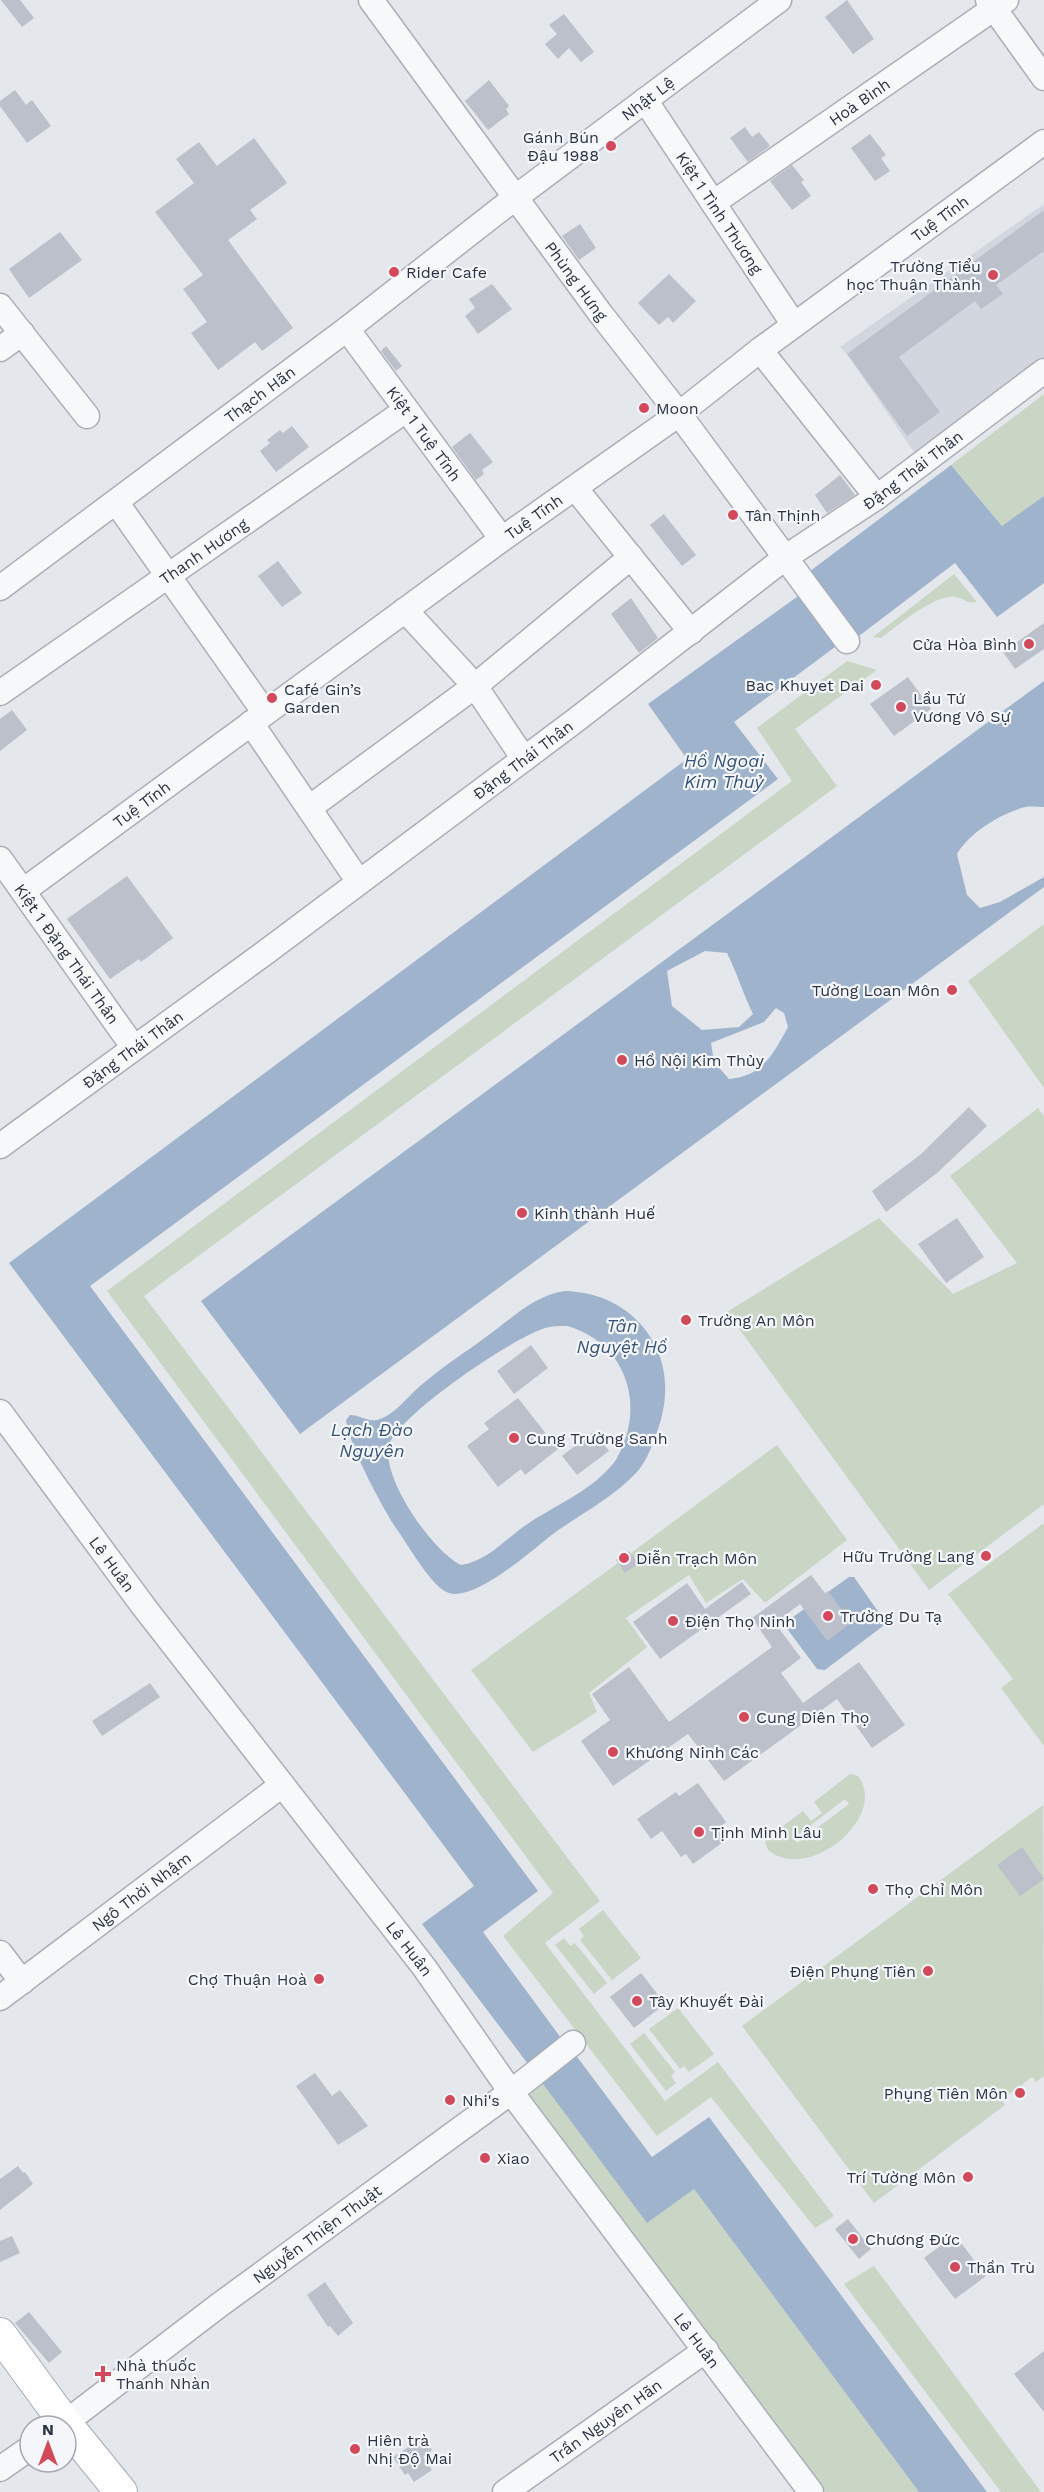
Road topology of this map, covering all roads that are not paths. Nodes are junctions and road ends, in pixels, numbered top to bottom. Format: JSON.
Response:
{"nodes":[{"id":1,"x":371,"y":0,"type":"edge"},
{"id":2,"x":779,"y":0,"type":"edge"},
{"id":3,"x":996,"y":3,"type":"edge"},
{"id":4,"x":1044,"y":78,"type":"edge"},
{"id":5,"x":645,"y":100,"type":"junction"},
{"id":6,"x":1044,"y":142,"type":"edge"},
{"id":7,"x":516,"y":197,"type":"junction"},
{"id":8,"x":712,"y":203,"type":"junction"},
{"id":9,"x":0,"y":306,"type":"edge"},
{"id":10,"x":794,"y":325,"type":"junction"},
{"id":11,"x":347,"y":329,"type":"junction"},
{"id":12,"x":22,"y":333,"type":"junction"},
{"id":13,"x":0,"y":349,"type":"edge"},
{"id":14,"x":760,"y":350,"type":"junction"},
{"id":15,"x":1044,"y":371,"type":"edge"},
{"id":16,"x":406,"y":410,"type":"junction"},
{"id":17,"x":679,"y":414,"type":"junction"},
{"id":18,"x":87,"y":416,"type":"dead end"},
{"id":19,"x":575,"y":488,"type":"junction"},
{"id":20,"x":877,"y":497,"type":"junction"},
{"id":21,"x":116,"y":502,"type":"junction"},
{"id":22,"x":502,"y":539,"type":"junction"},
{"id":23,"x":631,"y":557,"type":"junction"},
{"id":24,"x":786,"y":557,"type":"junction"},
{"id":25,"x":168,"y":576,"type":"junction"},
{"id":26,"x":0,"y":588,"type":"edge"},
{"id":27,"x":405,"y":610,"type":"junction"},
{"id":28,"x":691,"y":632,"type":"junction"},
{"id":29,"x":847,"y":641,"type":"dead end"},
{"id":30,"x":475,"y":686,"type":"junction"},
{"id":31,"x":0,"y":693,"type":"edge"},
{"id":32,"x":258,"y":718,"type":"junction"},
{"id":33,"x":524,"y":759,"type":"junction"},
{"id":34,"x":309,"y":808,"type":"junction"},
{"id":35,"x":0,"y":859,"type":"edge"},
{"id":36,"x":359,"y":882,"type":"junction"},
{"id":37,"x":23,"y":891,"type":"junction"},
{"id":38,"x":134,"y":1048,"type":"junction"},
{"id":39,"x":0,"y":1146,"type":"edge"},
{"id":40,"x":0,"y":1412,"type":"edge"},
{"id":41,"x":282,"y":1785,"type":"junction"},
{"id":42,"x":0,"y":1953,"type":"edge"},
{"id":43,"x":22,"y":1982,"type":"junction"},
{"id":44,"x":0,"y":1998,"type":"edge"},
{"id":45,"x":573,"y":2043,"type":"dead end"},
{"id":46,"x":511,"y":2092,"type":"junction"},
{"id":47,"x":0,"y":2334,"type":"edge"},
{"id":48,"x":706,"y":2350,"type":"junction"},
{"id":49,"x":55,"y":2414,"type":"edge"},
{"id":50,"x":77,"y":2414,"type":"edge"},
{"id":51,"x":78,"y":2442,"type":"edge"},
{"id":52,"x":18,"y":2456,"type":"edge"},
{"id":53,"x":0,"y":2469,"type":"edge"},
{"id":54,"x":121,"y":2492,"type":"edge"},
{"id":55,"x":505,"y":2492,"type":"edge"},
{"id":56,"x":811,"y":2492,"type":"edge"}],
"edges":[{"from":1,"to":7,"type":"street","name":"Phùng Hưng"},
{"from":2,"to":5,"type":"street","name":"Nhật Lệ"},
{"from":3,"to":4,"type":"street"},
{"from":3,"to":8,"type":"street","name":"Hoà Bình"},
{"from":5,"to":7,"type":"street","name":"Nhật Lệ"},
{"from":5,"to":8,"type":"street","name":"Kiệt 1 Tình Thương"},
{"from":6,"to":10,"type":"street","name":"Tuệ Tĩnh"},
{"from":7,"to":11,"type":"street","name":"Thạch Hãn"},
{"from":7,"to":17,"type":"street","name":"Phùng Hưng"},
{"from":8,"to":10,"type":"street","name":"Kiệt 1 Tình Thương"},
{"from":9,"to":12,"type":"street"},
{"from":10,"to":14,"type":"street","name":"Tuệ Tĩnh"},
{"from":11,"to":16,"type":"street","name":"Kiệt 1 Tuệ Tĩnh"},
{"from":11,"to":21,"type":"street","name":"Thạch Hãn"},
{"from":12,"to":13,"type":"street"},
{"from":12,"to":18,"type":"street"},
{"from":14,"to":17,"type":"street","name":"Tuệ Tĩnh"},
{"from":14,"to":20,"type":"street"},
{"from":15,"to":20,"type":"street","name":"Đặng Thái Thân"},
{"from":16,"to":22,"type":"street","name":"Kiệt 1 Tuệ Tĩnh"},
{"from":16,"to":25,"type":"street","name":"Thanh Hương"},
{"from":17,"to":19,"type":"street","name":"Tuệ Tĩnh"},
{"from":17,"to":24,"type":"street","name":"Phùng Hưng"},
{"from":19,"to":22,"type":"street","name":"Tuệ Tĩnh"},
{"from":19,"to":23,"type":"street"},
{"from":20,"to":24,"type":"street","name":"Đặng Thái Thân"},
{"from":21,"to":25,"type":"street"},
{"from":21,"to":26,"type":"street","name":"Thạch Hãn"},
{"from":22,"to":27,"type":"street","name":"Tuệ Tĩnh"},
{"from":23,"to":28,"type":"street"},
{"from":23,"to":30,"type":"street"},
{"from":24,"to":28,"type":"street","name":"Đặng Thái Thân"},
{"from":24,"to":29,"type":"street","name":"Phùng Hưng"},
{"from":25,"to":31,"type":"street","name":"Thanh Hương"},
{"from":25,"to":32,"type":"street"},
{"from":27,"to":30,"type":"street"},
{"from":27,"to":32,"type":"street","name":"Tuệ Tĩnh"},
{"from":28,"to":33,"type":"street","name":"Đặng Thái Thân"},
{"from":30,"to":33,"type":"street"},
{"from":30,"to":34,"type":"street"},
{"from":32,"to":34,"type":"street"},
{"from":32,"to":37,"type":"street","name":"Tuệ Tĩnh"},
{"from":33,"to":36,"type":"street","name":"Đặng Thái Thân"},
{"from":34,"to":36,"type":"street"},
{"from":35,"to":37,"type":"street","name":"Kiệt 1 Đặng Thái Thân"},
{"from":36,"to":38,"type":"street","name":"Đặng Thái Thân"},
{"from":37,"to":38,"type":"street","name":"Kiệt 1 Đặng Thái Thân"},
{"from":38,"to":39,"type":"street","name":"Đặng Thái Thân"},
{"from":40,"to":41,"type":"street","name":"Lê Huân"},
{"from":41,"to":43,"type":"street","name":"Ngô Thời Nhậm"},
{"from":41,"to":46,"type":"street","name":"Lê Huân"},
{"from":42,"to":43,"type":"street"},
{"from":43,"to":44,"type":"street","name":"Ngô Thời Nhậm"},
{"from":45,"to":46,"type":"street","name":"Nguyễn Thiện Thuật"},
{"from":46,"to":48,"type":"street","name":"Lê Huân"},
{"from":46,"to":50,"type":"street","name":"Nguyễn Thiện Thuật"},
{"from":47,"to":49,"type":"main road"},
{"from":48,"to":55,"type":"street","name":"Trần Nguyên Hãn"},
{"from":48,"to":56,"type":"street","name":"Lê Huân"},
{"from":51,"to":54,"type":"main road"},
{"from":52,"to":53,"type":"street"}]}
